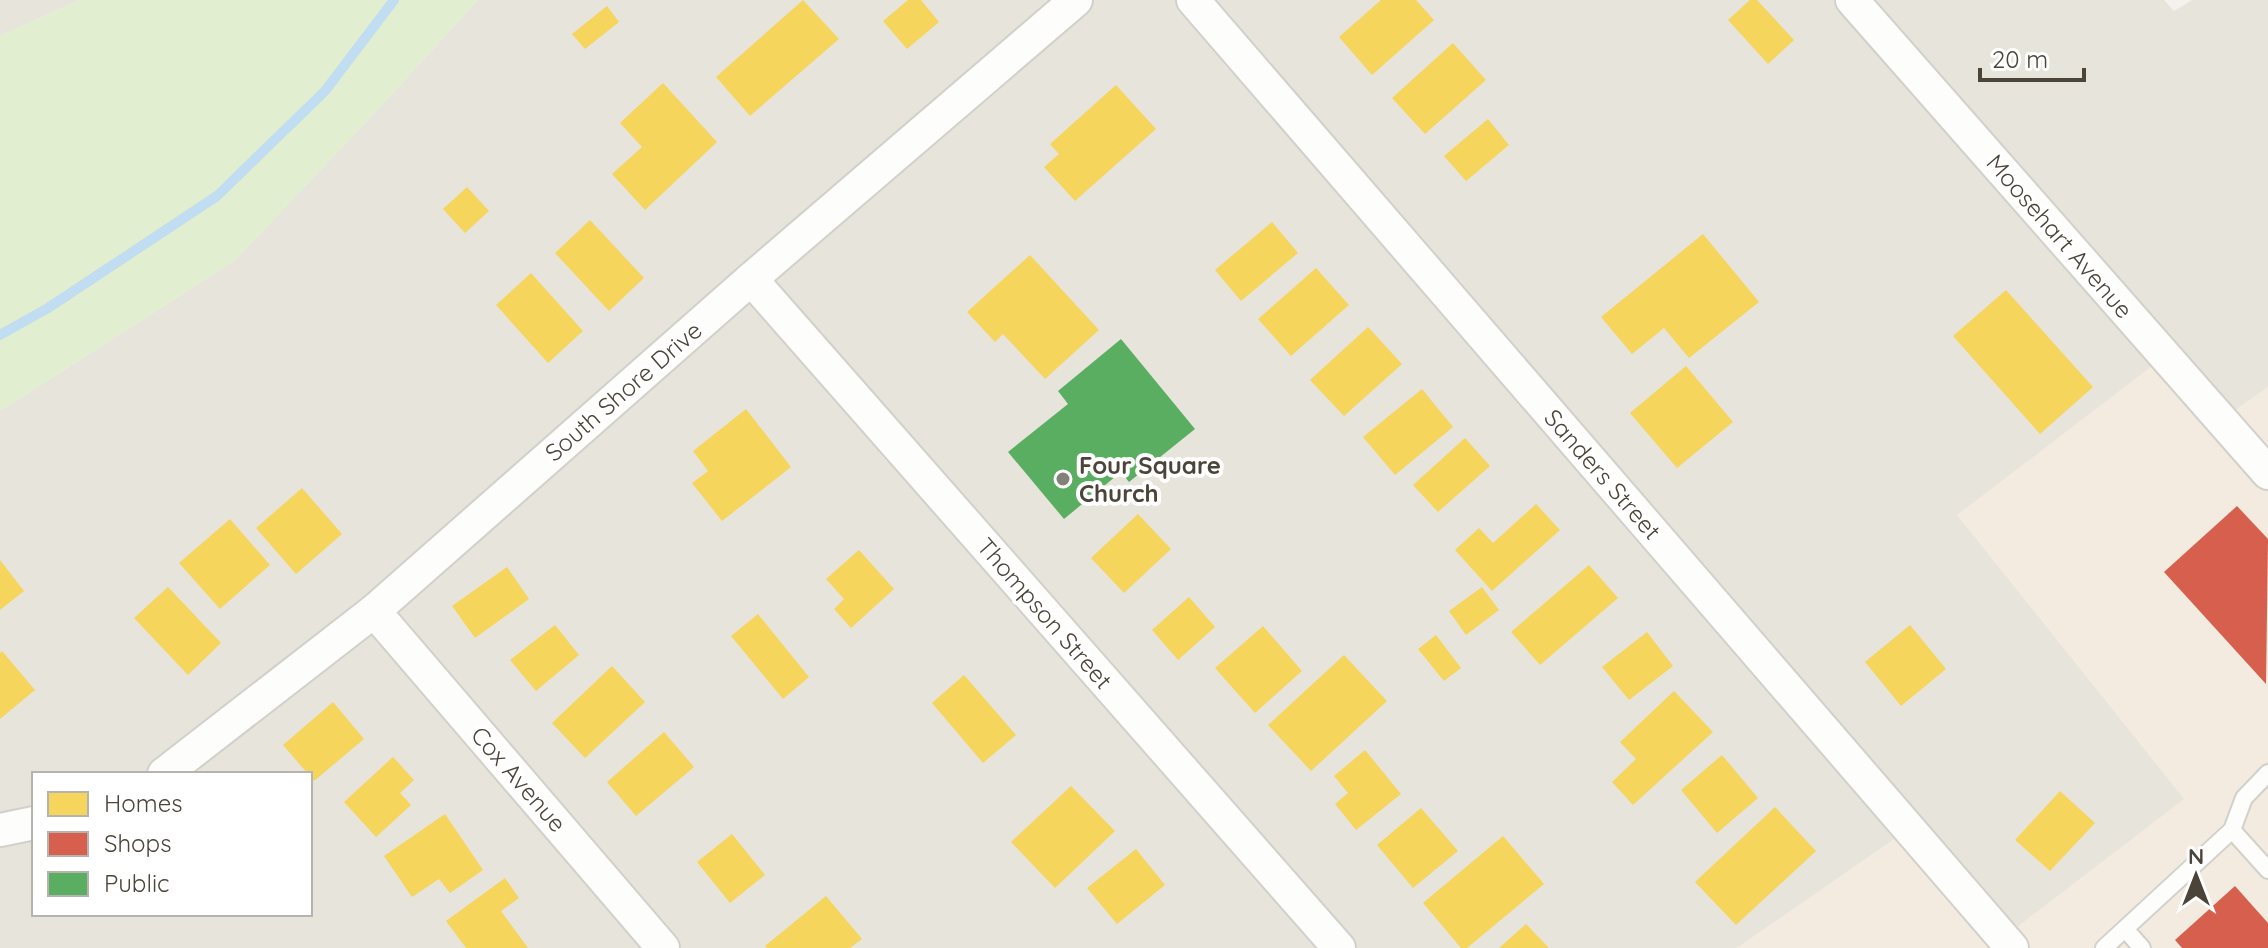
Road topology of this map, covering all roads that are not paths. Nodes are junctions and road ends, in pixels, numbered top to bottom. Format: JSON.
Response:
{"nodes":[{"id":1,"x":1076,"y":0,"type":"edge"},
{"id":2,"x":1193,"y":0,"type":"edge"},
{"id":3,"x":1852,"y":0,"type":"edge"},
{"id":4,"x":751,"y":279,"type":"junction"},
{"id":5,"x":2268,"y":473,"type":"edge"},
{"id":6,"x":374,"y":611,"type":"junction"},
{"id":7,"x":167,"y":772,"type":"edge"},
{"id":8,"x":2268,"y":773,"type":"edge"},
{"id":9,"x":32,"y":823,"type":"edge"},
{"id":10,"x":0,"y":830,"type":"edge"},
{"id":11,"x":2232,"y":830,"type":"junction"},
{"id":12,"x":2268,"y":870,"type":"edge"},
{"id":13,"x":2125,"y":929,"type":"junction"},
{"id":14,"x":663,"y":948,"type":"edge"},
{"id":15,"x":1339,"y":948,"type":"edge"},
{"id":16,"x":2012,"y":948,"type":"edge"},
{"id":17,"x":2104,"y":948,"type":"edge"},
{"id":18,"x":2142,"y":948,"type":"edge"}],
"edges":[{"from":1,"to":4,"type":"street","name":"South Shore Drive"},
{"from":2,"to":16,"type":"street","name":"Sanders Street"},
{"from":3,"to":5,"type":"street","name":"Moosehart Avenue"},
{"from":4,"to":6,"type":"street","name":"South Shore Drive"},
{"from":4,"to":15,"type":"street","name":"Thompson Street"},
{"from":6,"to":7,"type":"street","name":"South Shore Drive"},
{"from":6,"to":14,"type":"street","name":"Cox Avenue"},
{"from":8,"to":11,"type":"lane"},
{"from":9,"to":10,"type":"street"},
{"from":11,"to":12,"type":"lane"},
{"from":11,"to":13,"type":"lane"},
{"from":13,"to":17,"type":"lane"},
{"from":13,"to":18,"type":"lane"}]}
